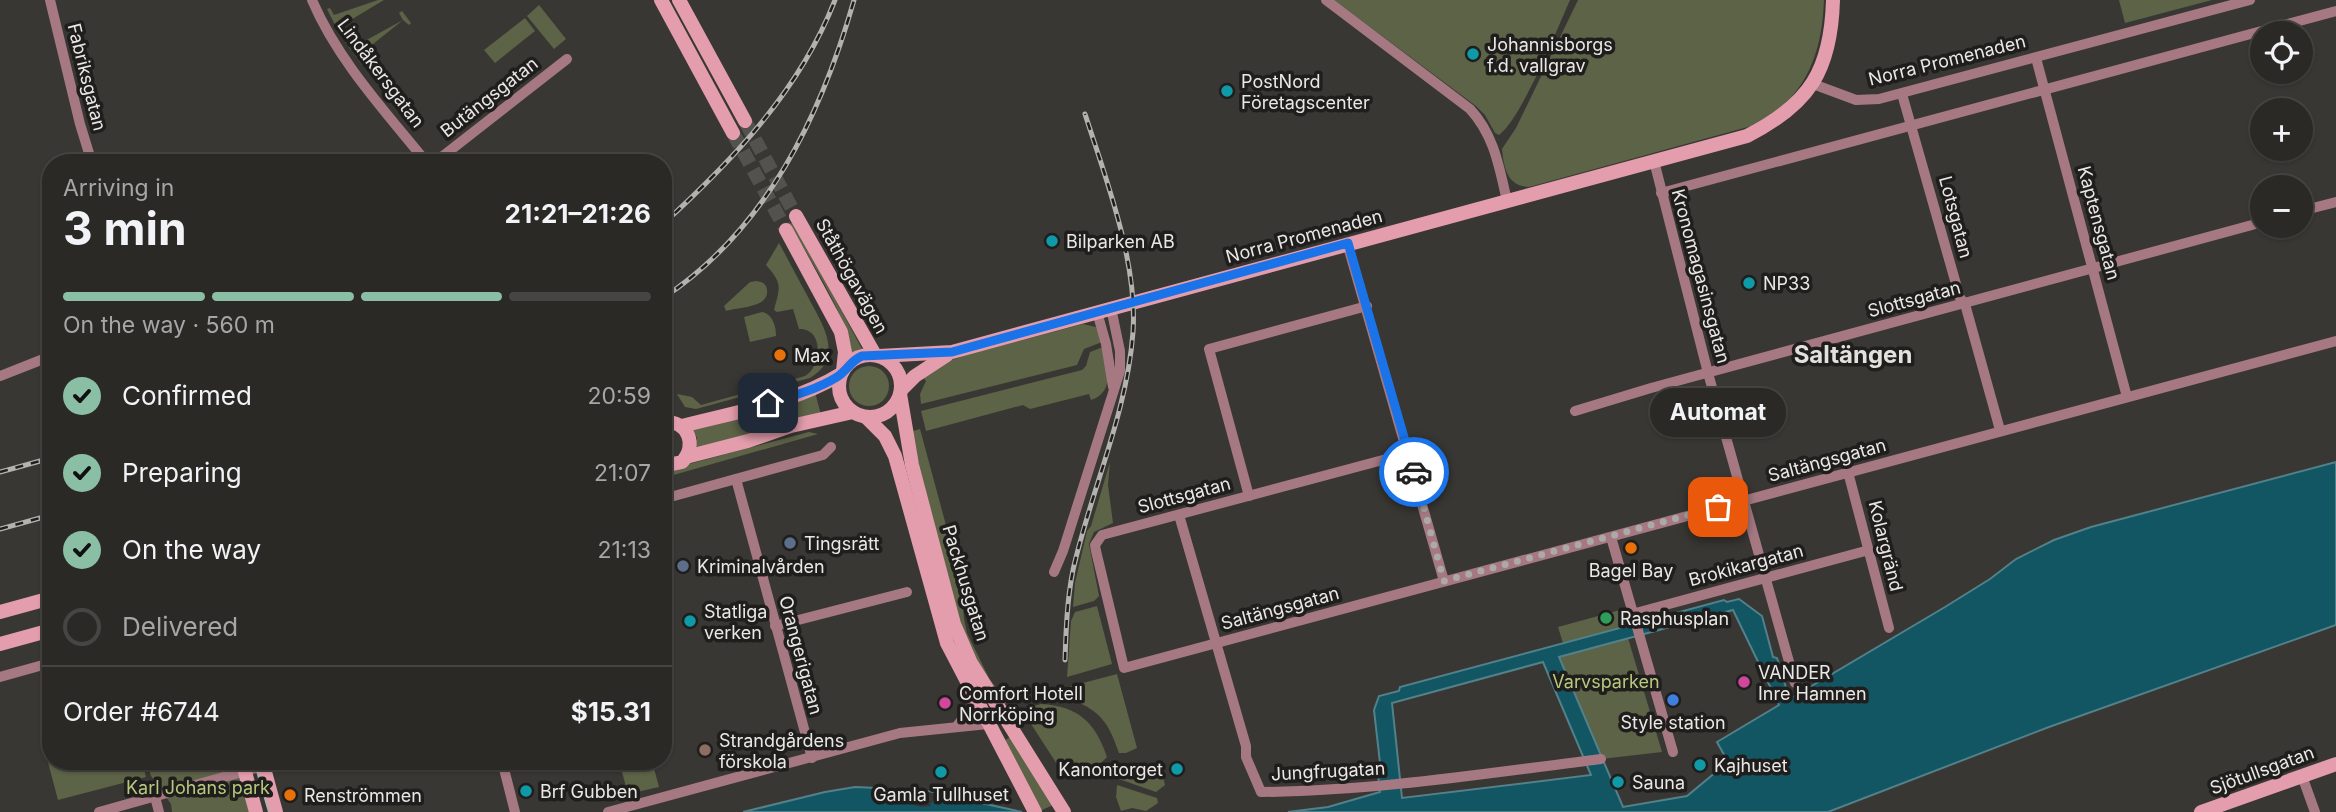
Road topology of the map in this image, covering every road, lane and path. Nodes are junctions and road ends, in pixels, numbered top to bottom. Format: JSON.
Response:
{"nodes":[{"id":1,"x":50,"y":0,"type":"edge"},
{"id":2,"x":312,"y":0,"type":"edge"},
{"id":3,"x":661,"y":0,"type":"edge"},
{"id":4,"x":679,"y":0,"type":"edge"},
{"id":5,"x":1326,"y":0,"type":"edge"},
{"id":6,"x":1833,"y":0,"type":"edge"},
{"id":7,"x":2250,"y":0,"type":"edge"},
{"id":8,"x":2336,"y":11,"type":"edge"},
{"id":9,"x":2036,"y":58,"type":"junction"},
{"id":10,"x":566,"y":59,"type":"dead end"},
{"id":11,"x":1813,"y":84,"type":"junction"},
{"id":12,"x":2045,"y":90,"type":"junction"},
{"id":13,"x":1902,"y":94,"type":"junction"},
{"id":14,"x":745,"y":121,"type":"tunnel mouth"},
{"id":15,"x":1912,"y":127,"type":"junction"},
{"id":16,"x":733,"y":134,"type":"tunnel mouth"},
{"id":17,"x":89,"y":154,"type":"edge"},
{"id":18,"x":420,"y":154,"type":"edge"},
{"id":19,"x":445,"y":154,"type":"edge"},
{"id":20,"x":1654,"y":162,"type":"junction"},
{"id":21,"x":1661,"y":193,"type":"junction"},
{"id":22,"x":1507,"y":201,"type":"junction"},
{"id":23,"x":2336,"y":202,"type":"edge"},
{"id":24,"x":2313,"y":208,"type":"edge"},
{"id":25,"x":796,"y":216,"type":"tunnel mouth"},
{"id":26,"x":2250,"y":226,"type":"edge"},
{"id":27,"x":786,"y":230,"type":"tunnel mouth"},
{"id":28,"x":1348,"y":243,"type":"junction"},
{"id":29,"x":2094,"y":269,"type":"junction"},
{"id":30,"x":1965,"y":304,"type":"junction"},
{"id":31,"x":1367,"y":306,"type":"junction"},
{"id":32,"x":1104,"y":310,"type":"junction"},
{"id":33,"x":2336,"y":341,"type":"edge"},
{"id":34,"x":952,"y":352,"type":"junction"},
{"id":35,"x":882,"y":358,"type":"junction"},
{"id":36,"x":42,"y":360,"type":"edge"},
{"id":37,"x":842,"y":372,"type":"junction"},
{"id":38,"x":1709,"y":373,"type":"junction"},
{"id":39,"x":0,"y":376,"type":"edge"},
{"id":40,"x":899,"y":396,"type":"junction"},
{"id":41,"x":2127,"y":397,"type":"junction"},
{"id":42,"x":1575,"y":411,"type":"dead end"},
{"id":43,"x":860,"y":417,"type":"junction"},
{"id":44,"x":672,"y":422,"type":"edge"},
{"id":45,"x":682,"y":426,"type":"junction"},
{"id":46,"x":2000,"y":430,"type":"junction"},
{"id":47,"x":831,"y":447,"type":"dead end"},
{"id":48,"x":1409,"y":453,"type":"junction"},
{"id":49,"x":686,"y":457,"type":"junction"},
{"id":50,"x":672,"y":465,"type":"edge"},
{"id":51,"x":905,"y":467,"type":"junction"},
{"id":52,"x":1848,"y":472,"type":"junction"},
{"id":53,"x":736,"y":479,"type":"junction"},
{"id":54,"x":1249,"y":496,"type":"junction"},
{"id":55,"x":672,"y":497,"type":"edge"},
{"id":56,"x":1745,"y":500,"type":"junction"},
{"id":57,"x":1179,"y":514,"type":"junction"},
{"id":58,"x":1611,"y":537,"type":"junction"},
{"id":59,"x":1869,"y":550,"type":"junction"},
{"id":60,"x":1054,"y":572,"type":"dead end"},
{"id":61,"x":1766,"y":578,"type":"junction"},
{"id":62,"x":1444,"y":581,"type":"junction"},
{"id":63,"x":907,"y":592,"type":"dead end"},
{"id":64,"x":42,"y":600,"type":"edge"},
{"id":65,"x":0,"y":612,"type":"edge"},
{"id":66,"x":1633,"y":618,"type":"junction"},
{"id":67,"x":775,"y":626,"type":"junction"},
{"id":68,"x":1889,"y":628,"type":"dead end"},
{"id":69,"x":42,"y":632,"type":"edge"},
{"id":70,"x":0,"y":644,"type":"edge"},
{"id":71,"x":1216,"y":644,"type":"junction"},
{"id":72,"x":42,"y":665,"type":"edge"},
{"id":73,"x":1124,"y":668,"type":"joint"},
{"id":74,"x":0,"y":677,"type":"edge"},
{"id":75,"x":1795,"y":683,"type":"dead end"},
{"id":76,"x":975,"y":702,"type":"junction"},
{"id":77,"x":988,"y":724,"type":"junction"},
{"id":78,"x":957,"y":726,"type":"junction"},
{"id":79,"x":1673,"y":752,"type":"dead end"},
{"id":80,"x":812,"y":758,"type":"junction"},
{"id":81,"x":1601,"y":759,"type":"dead end"},
{"id":82,"x":2336,"y":764,"type":"edge"},
{"id":83,"x":233,"y":770,"type":"edge"},
{"id":84,"x":245,"y":770,"type":"edge"},
{"id":85,"x":265,"y":770,"type":"edge"},
{"id":86,"x":504,"y":770,"type":"edge"},
{"id":87,"x":2302,"y":776,"type":"junction"},
{"id":88,"x":155,"y":797,"type":"junction"},
{"id":89,"x":159,"y":811,"type":"edge"},
{"id":90,"x":99,"y":812,"type":"edge"},
{"id":91,"x":256,"y":812,"type":"edge"},
{"id":92,"x":276,"y":812,"type":"edge"},
{"id":93,"x":515,"y":812,"type":"edge"},
{"id":94,"x":608,"y":812,"type":"edge"},
{"id":95,"x":1035,"y":812,"type":"edge"},
{"id":96,"x":1064,"y":812,"type":"edge"},
{"id":97,"x":2201,"y":812,"type":"edge"},
{"id":98,"x":2315,"y":812,"type":"edge"}],
"edges":[{"from":1,"to":17,"type":"street","name":"Fabriksgatan"},
{"from":2,"to":18,"type":"street","name":"Lindåkersgatan"},
{"from":3,"to":16,"type":"main road"},
{"from":4,"to":14,"type":"main road"},
{"from":5,"to":22,"type":"street"},
{"from":6,"to":11,"type":"main road"},
{"from":7,"to":9,"type":"street","name":"Norra Promenaden"},
{"from":8,"to":12,"type":"street"},
{"from":9,"to":12,"type":"street","name":"Kaptensgatan"},
{"from":9,"to":13,"type":"street","name":"Norra Promenaden"},
{"from":10,"to":19,"type":"street","name":"Butängsgatan"},
{"from":11,"to":13,"type":"street","name":"Norra Promenaden"},
{"from":11,"to":20,"type":"main road","name":"Norra Promenaden"},
{"from":12,"to":15,"type":"street"},
{"from":12,"to":29,"type":"street","name":"Kaptensgatan"},
{"from":13,"to":15,"type":"street","name":"Lotsgatan"},
{"from":15,"to":21,"type":"street"},
{"from":15,"to":30,"type":"street","name":"Lotsgatan"},
{"from":20,"to":21,"type":"street","name":"Kronomagasinsgatan"},
{"from":20,"to":22,"type":"main road","name":"Norra Promenaden"},
{"from":21,"to":38,"type":"street","name":"Kronomagasinsgatan"},
{"from":22,"to":28,"type":"main road","name":"Norra Promenaden"},
{"from":23,"to":24,"type":"street"},
{"from":25,"to":35,"type":"main road","name":"Ståthögavägen"},
{"from":26,"to":29,"type":"street","name":"Slottsgatan"},
{"from":27,"to":37,"type":"main road","name":"Ståthögavägen"},
{"from":28,"to":31,"type":"street"},
{"from":28,"to":32,"type":"main road","name":"Norra Promenaden"},
{"from":29,"to":30,"type":"street","name":"Slottsgatan"},
{"from":29,"to":41,"type":"street","name":"Kaptensgatan"},
{"from":30,"to":38,"type":"street","name":"Slottsgatan"},
{"from":30,"to":46,"type":"street","name":"Lotsgatan"},
{"from":31,"to":48,"type":"street"},
{"from":31,"to":54,"type":"street"},
{"from":32,"to":34,"type":"main road","name":"Norra Promenaden"},
{"from":32,"to":60,"type":"street"},
{"from":33,"to":41,"type":"street","name":"Saltängsgatan"},
{"from":34,"to":35,"type":"main road","name":"Norra Promenaden"},
{"from":34,"to":40,"type":"main road","name":"Norra Promenaden"},
{"from":35,"to":37,"type":"main road"},
{"from":35,"to":40,"type":"main road"},
{"from":36,"to":39,"type":"street"},
{"from":37,"to":43,"type":"main road"},
{"from":37,"to":45,"type":"main road"},
{"from":38,"to":42,"type":"street","name":"Slottsgatan"},
{"from":38,"to":56,"type":"street","name":"Kronomagasinsgatan"},
{"from":40,"to":43,"type":"main road"},
{"from":40,"to":51,"type":"main road","name":"Packhusgatan"},
{"from":41,"to":46,"type":"street","name":"Saltängsgatan"},
{"from":43,"to":49,"type":"main road"},
{"from":43,"to":51,"type":"main road","name":"Packhusgatan"},
{"from":44,"to":45,"type":"main road"},
{"from":45,"to":49,"type":"main road"},
{"from":46,"to":52,"type":"street","name":"Saltängsgatan"},
{"from":47,"to":53,"type":"street"},
{"from":48,"to":54,"type":"street","name":"Slottsgatan"},
{"from":48,"to":62,"type":"street"},
{"from":49,"to":50,"type":"main road"},
{"from":51,"to":76,"type":"main road","name":"Packhusgatan"},
{"from":51,"to":96,"type":"main road","name":"Packhusgatan"},
{"from":52,"to":56,"type":"street","name":"Saltängsgatan"},
{"from":52,"to":59,"type":"street","name":"Kolargränd"},
{"from":53,"to":55,"type":"street"},
{"from":53,"to":67,"type":"street","name":"Orangerigatan"},
{"from":54,"to":57,"type":"street","name":"Slottsgatan"},
{"from":56,"to":58,"type":"street","name":"Saltängsgatan"},
{"from":56,"to":61,"type":"street","name":"Kronomagasinsgatan"},
{"from":57,"to":71,"type":"street","name":"Jungfrugatan"},
{"from":57,"to":73,"type":"street","name":"Slottsgatan"},
{"from":58,"to":62,"type":"street","name":"Saltängsgatan"},
{"from":58,"to":66,"type":"street"},
{"from":59,"to":61,"type":"street","name":"Brokikargatan"},
{"from":59,"to":68,"type":"street","name":"Kolargränd"},
{"from":61,"to":66,"type":"street","name":"Brokikargatan"},
{"from":61,"to":75,"type":"street","name":"Kronomagasinsgatan"},
{"from":62,"to":71,"type":"street","name":"Saltängsgatan"},
{"from":63,"to":67,"type":"street"},
{"from":64,"to":65,"type":"main road"},
{"from":66,"to":79,"type":"street"},
{"from":67,"to":80,"type":"street","name":"Orangerigatan"},
{"from":69,"to":70,"type":"main road"},
{"from":71,"to":73,"type":"street","name":"Saltängsgatan"},
{"from":71,"to":81,"type":"street","name":"Jungfrugatan"},
{"from":72,"to":74,"type":"street"},
{"from":76,"to":77,"type":"main road","name":"Packhusgatan"},
{"from":76,"to":78,"type":"street"},
{"from":77,"to":78,"type":"street"},
{"from":77,"to":95,"type":"main road","name":"Packhusgatan"},
{"from":78,"to":80,"type":"street"},
{"from":80,"to":94,"type":"street"},
{"from":82,"to":87,"type":"main road","name":"Sjötullsgatan"},
{"from":83,"to":88,"type":"street"},
{"from":84,"to":91,"type":"main road"},
{"from":85,"to":92,"type":"main road"},
{"from":86,"to":93,"type":"street"},
{"from":87,"to":97,"type":"main road","name":"Sjötullsgatan"},
{"from":87,"to":98,"type":"street"},
{"from":88,"to":89,"type":"street"},
{"from":88,"to":90,"type":"street"}]}
